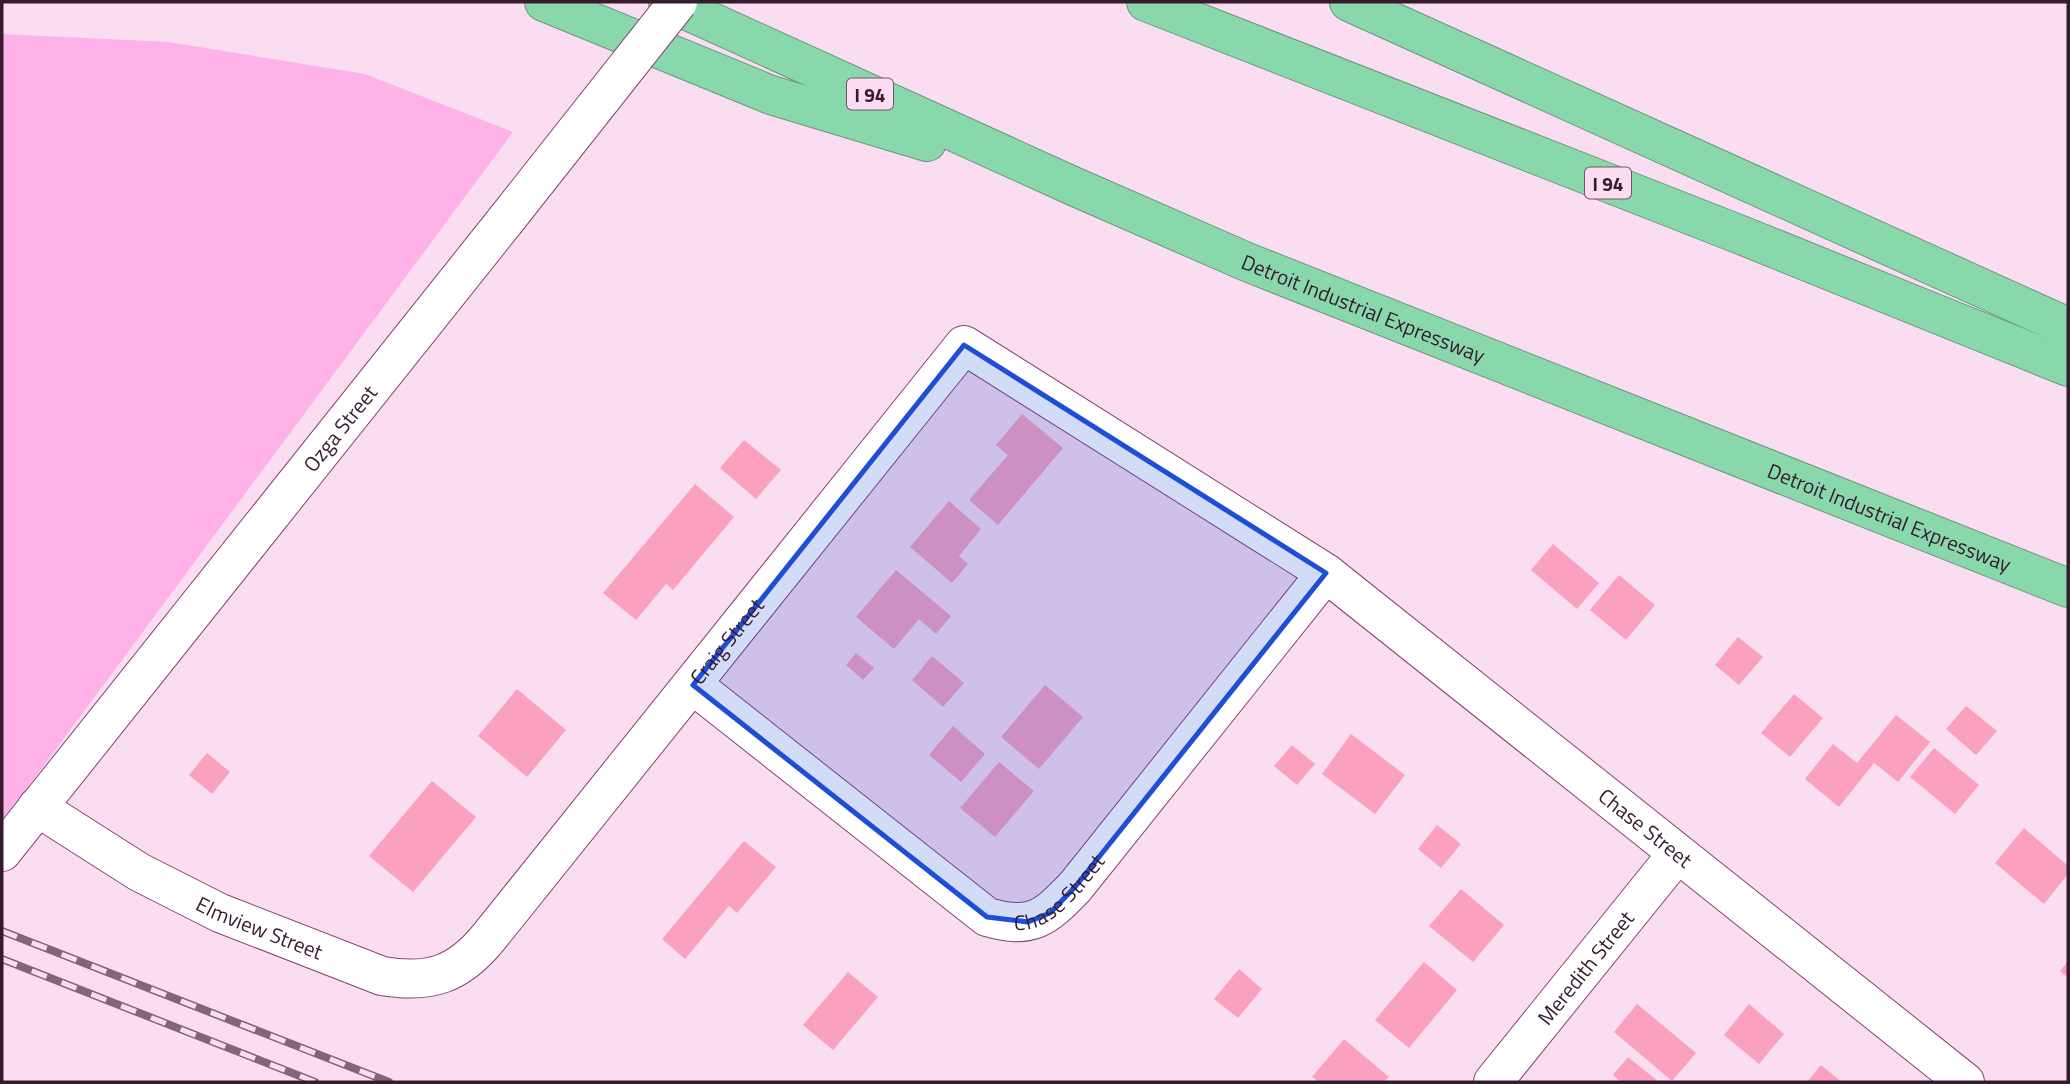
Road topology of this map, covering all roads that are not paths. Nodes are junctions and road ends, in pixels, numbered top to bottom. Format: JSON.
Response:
{"nodes":[{"id":1,"x":544,"y":2,"type":"edge"},
{"id":2,"x":668,"y":2,"type":"edge"},
{"id":3,"x":678,"y":2,"type":"edge"},
{"id":4,"x":1146,"y":2,"type":"edge"},
{"id":5,"x":1349,"y":2,"type":"edge"},
{"id":6,"x":1073,"y":186,"type":"junction"},
{"id":7,"x":2068,"y":327,"type":"edge"},
{"id":8,"x":964,"y":345,"type":"joint"},
{"id":9,"x":2068,"y":366,"type":"edge"},
{"id":10,"x":1326,"y":573,"type":"junction"},
{"id":11,"x":2068,"y":588,"type":"edge"},
{"id":12,"x":692,"y":685,"type":"junction"},
{"id":13,"x":37,"y":807,"type":"junction"},
{"id":14,"x":2,"y":852,"type":"edge"},
{"id":15,"x":1677,"y":854,"type":"junction"},
{"id":16,"x":489,"y":937,"type":"joint"},
{"id":17,"x":1493,"y":1082,"type":"edge"},
{"id":18,"x":1965,"y":1082,"type":"edge"}],
"edges":[{"from":1,"to":6,"type":"highway"},
{"from":2,"to":6,"type":"highway","name":"Detroit Industrial Expressway","number":"I 94"},
{"from":3,"to":13,"type":"street","name":"Ozga Street","bridge":true},
{"from":4,"to":9,"type":"highway","number":"I 94"},
{"from":5,"to":7,"type":"highway"},
{"from":6,"to":11,"type":"highway","name":"Detroit Industrial Expressway","number":"I 94"},
{"from":8,"to":10,"type":"street","name":"Chase Street"},
{"from":8,"to":12,"type":"street","name":"Craig Street"},
{"from":10,"to":12,"type":"street","name":"Chase Street"},
{"from":10,"to":15,"type":"street","name":"Chase Street"},
{"from":12,"to":16,"type":"street","name":"Craig Street"},
{"from":13,"to":14,"type":"street","name":"Ozga Street"},
{"from":13,"to":16,"type":"street","name":"Elmview Street"},
{"from":15,"to":17,"type":"street","name":"Meredith Street"},
{"from":15,"to":18,"type":"street","name":"Chase Street"}]}
